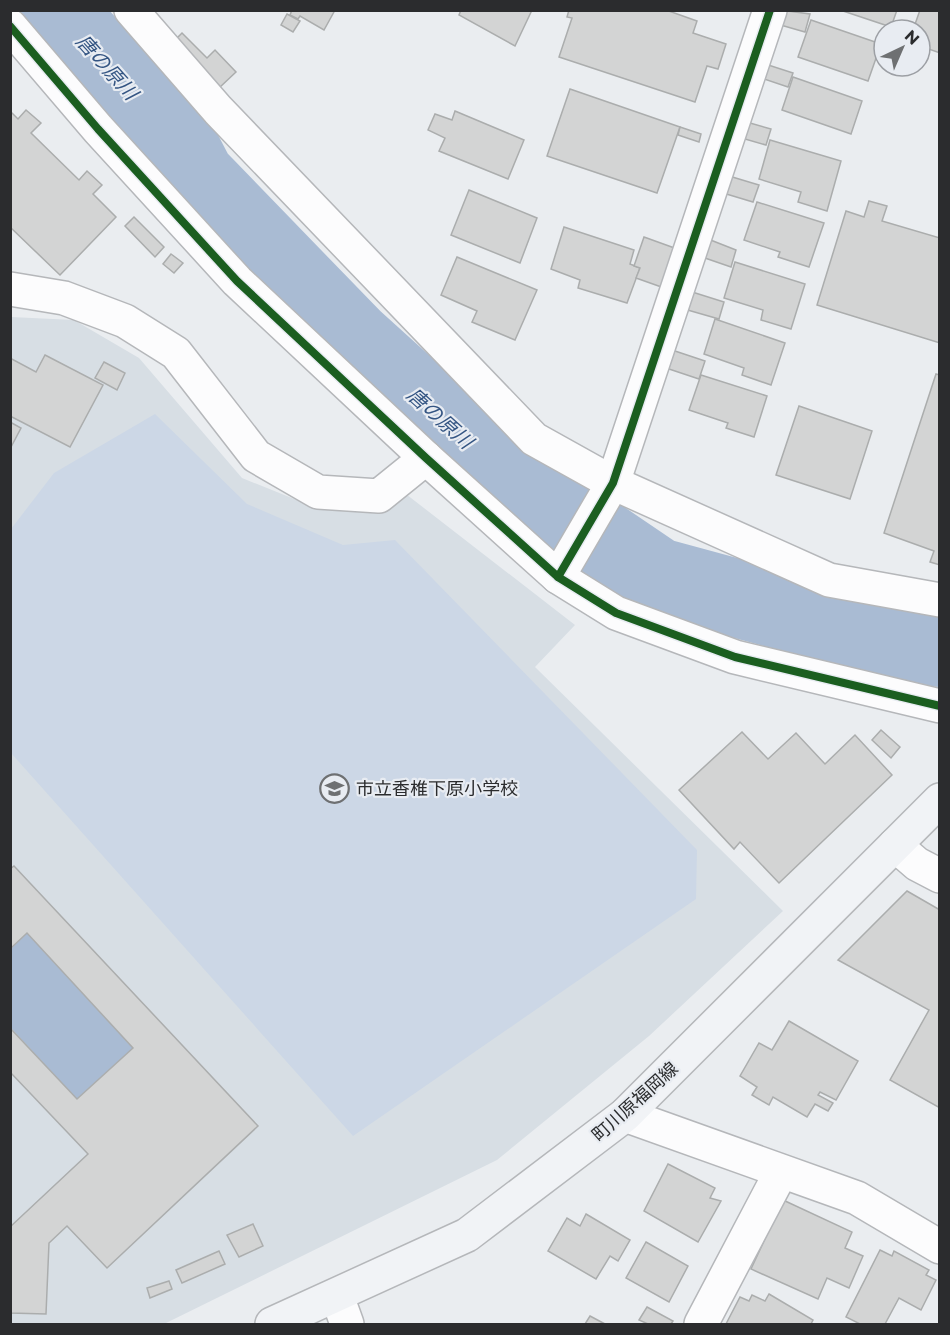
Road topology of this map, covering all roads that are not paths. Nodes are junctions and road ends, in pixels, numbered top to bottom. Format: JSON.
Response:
{"nodes":[{"id":1,"x":131,"y":10,"type":"edge"},
{"id":2,"x":770,"y":10,"type":"edge"},
{"id":3,"x":10,"y":26,"type":"edge"},
{"id":4,"x":10,"y":289,"type":"edge"},
{"id":5,"x":426,"y":458,"type":"junction"},
{"id":6,"x":613,"y":483,"type":"junction"},
{"id":7,"x":558,"y":577,"type":"junction"},
{"id":8,"x":939,"y":600,"type":"edge"},
{"id":9,"x":939,"y":706,"type":"edge"},
{"id":10,"x":939,"y":800,"type":"edge"},
{"id":11,"x":895,"y":845,"type":"junction"},
{"id":12,"x":939,"y":876,"type":"edge"},
{"id":13,"x":625,"y":1115,"type":"junction"},
{"id":14,"x":781,"y":1172,"type":"junction"},
{"id":15,"x":939,"y":1247,"type":"edge"},
{"id":16,"x":342,"y":1310,"type":"edge"},
{"id":17,"x":272,"y":1324,"type":"edge"},
{"id":18,"x":701,"y":1324,"type":"edge"}],
"edges":[{"from":1,"to":6,"type":"street"},
{"from":2,"to":6,"type":"street"},
{"from":3,"to":5,"type":"street"},
{"from":4,"to":5,"type":"street"},
{"from":5,"to":7,"type":"street"},
{"from":6,"to":7,"type":"street"},
{"from":6,"to":8,"type":"street"},
{"from":7,"to":9,"type":"street"},
{"from":10,"to":11,"type":"main road","name":"町川原福岡線"},
{"from":11,"to":12,"type":"street"},
{"from":11,"to":13,"type":"main road","name":"町川原福岡線"},
{"from":13,"to":14,"type":"street"},
{"from":13,"to":16,"type":"main road","name":"町川原福岡線"},
{"from":14,"to":15,"type":"street"},
{"from":14,"to":18,"type":"street"},
{"from":16,"to":17,"type":"main road","name":"町川原福岡線"}]}
